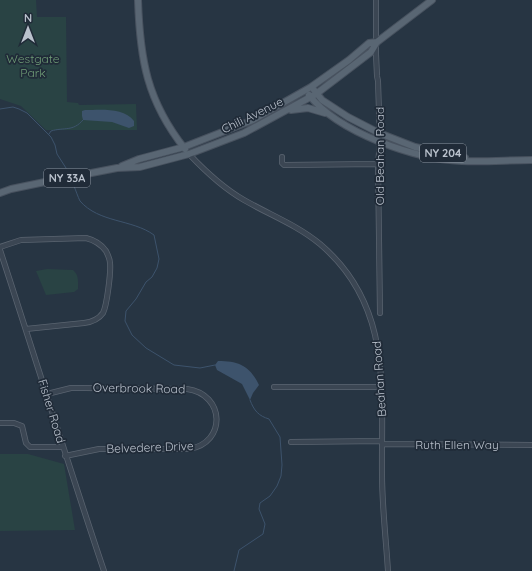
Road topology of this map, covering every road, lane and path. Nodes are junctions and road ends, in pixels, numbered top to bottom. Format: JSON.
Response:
{"nodes":[{"id":1,"x":138,"y":0,"type":"edge"},
{"id":2,"x":376,"y":0,"type":"edge"},
{"id":3,"x":430,"y":0,"type":"edge"},
{"id":4,"x":377,"y":42,"type":"junction"},
{"id":5,"x":308,"y":89,"type":"junction"},
{"id":6,"x":313,"y":95,"type":"junction"},
{"id":7,"x":285,"y":111,"type":"junction"},
{"id":8,"x":330,"y":114,"type":"junction"},
{"id":9,"x":379,"y":133,"type":"junction"},
{"id":10,"x":380,"y":142,"type":"junction"},
{"id":11,"x":184,"y":147,"type":"junction"},
{"id":12,"x":189,"y":154,"type":"junction"},
{"id":13,"x":282,"y":157,"type":"dead end"},
{"id":14,"x":532,"y":160,"type":"edge"},
{"id":15,"x":474,"y":161,"type":"junction"},
{"id":16,"x":378,"y":164,"type":"junction"},
{"id":17,"x":117,"y":168,"type":"junction"},
{"id":18,"x":0,"y":193,"type":"edge"},
{"id":19,"x":0,"y":247,"type":"edge"},
{"id":20,"x":0,"y":250,"type":"edge"},
{"id":21,"x":380,"y":313,"type":"dead end"},
{"id":22,"x":26,"y":329,"type":"junction"},
{"id":23,"x":274,"y":387,"type":"dead end"},
{"id":24,"x":382,"y":387,"type":"junction"},
{"id":25,"x":47,"y":394,"type":"junction"},
{"id":26,"x":217,"y":416,"type":"joint"},
{"id":27,"x":0,"y":423,"type":"edge"},
{"id":28,"x":291,"y":442,"type":"dead end"},
{"id":29,"x":382,"y":443,"type":"junction"},
{"id":30,"x":532,"y":445,"type":"edge"},
{"id":31,"x":62,"y":447,"type":"junction"},
{"id":32,"x":65,"y":456,"type":"junction"},
{"id":33,"x":104,"y":571,"type":"edge"},
{"id":34,"x":388,"y":571,"type":"edge"}],
"edges":[{"from":1,"to":11,"type":"main road"},
{"from":2,"to":4,"type":"street","name":"Old Beahan Road"},
{"from":3,"to":4,"type":"main road","name":"Chili Avenue","number":"NY 33A"},
{"from":4,"to":5,"type":"main road","name":"Chili Avenue","number":"NY 33A"},
{"from":4,"to":6,"type":"main road","name":"Chili Avenue","number":"NY 33A"},
{"from":4,"to":9,"type":"street","name":"Old Beahan Road"},
{"from":5,"to":6,"type":"main road"},
{"from":5,"to":11,"type":"main road","name":"Chili Avenue","number":"NY 33A"},
{"from":6,"to":7,"type":"main road","name":"Chili Avenue","number":"NY 33A"},
{"from":6,"to":8,"type":"main road"},
{"from":6,"to":9,"type":"main road","number":"NY 204"},
{"from":7,"to":8,"type":"main road","number":"NY 204"},
{"from":7,"to":12,"type":"main road","name":"Chili Avenue","number":"NY 33A"},
{"from":8,"to":10,"type":"main road","number":"NY 204"},
{"from":9,"to":10,"type":"street","name":"Old Beahan Road"},
{"from":9,"to":15,"type":"main road","number":"NY 204"},
{"from":10,"to":15,"type":"main road","number":"NY 204"},
{"from":10,"to":16,"type":"street","name":"Old Beahan Road"},
{"from":11,"to":12,"type":"main road"},
{"from":11,"to":17,"type":"main road","name":"Chili Avenue","number":"NY 33A"},
{"from":12,"to":17,"type":"main road","name":"Chili Avenue","number":"NY 33A"},
{"from":12,"to":24,"type":"street","name":"Beahan Road"},
{"from":13,"to":16,"type":"street"},
{"from":14,"to":15,"type":"main road","number":"NY 204"},
{"from":16,"to":21,"type":"street","name":"Old Beahan Road"},
{"from":17,"to":18,"type":"main road","name":"Chili Avenue","number":"NY 33A"},
{"from":19,"to":22,"type":"street"},
{"from":20,"to":22,"type":"street","name":"Fisher Road"},
{"from":22,"to":25,"type":"street","name":"Fisher Road"},
{"from":23,"to":24,"type":"street"},
{"from":24,"to":29,"type":"street","name":"Beahan Road"},
{"from":25,"to":26,"type":"street","name":"Overbrook Road"},
{"from":25,"to":31,"type":"street","name":"Fisher Road"},
{"from":26,"to":32,"type":"street","name":"Belvedere Drive"},
{"from":27,"to":31,"type":"street"},
{"from":28,"to":29,"type":"street","name":"Ruth Ellen Way"},
{"from":29,"to":30,"type":"street","name":"Ruth Ellen Way"},
{"from":29,"to":34,"type":"street","name":"Beahan Road"},
{"from":31,"to":32,"type":"street","name":"Fisher Road"},
{"from":32,"to":33,"type":"street","name":"Fisher Road"}]}
